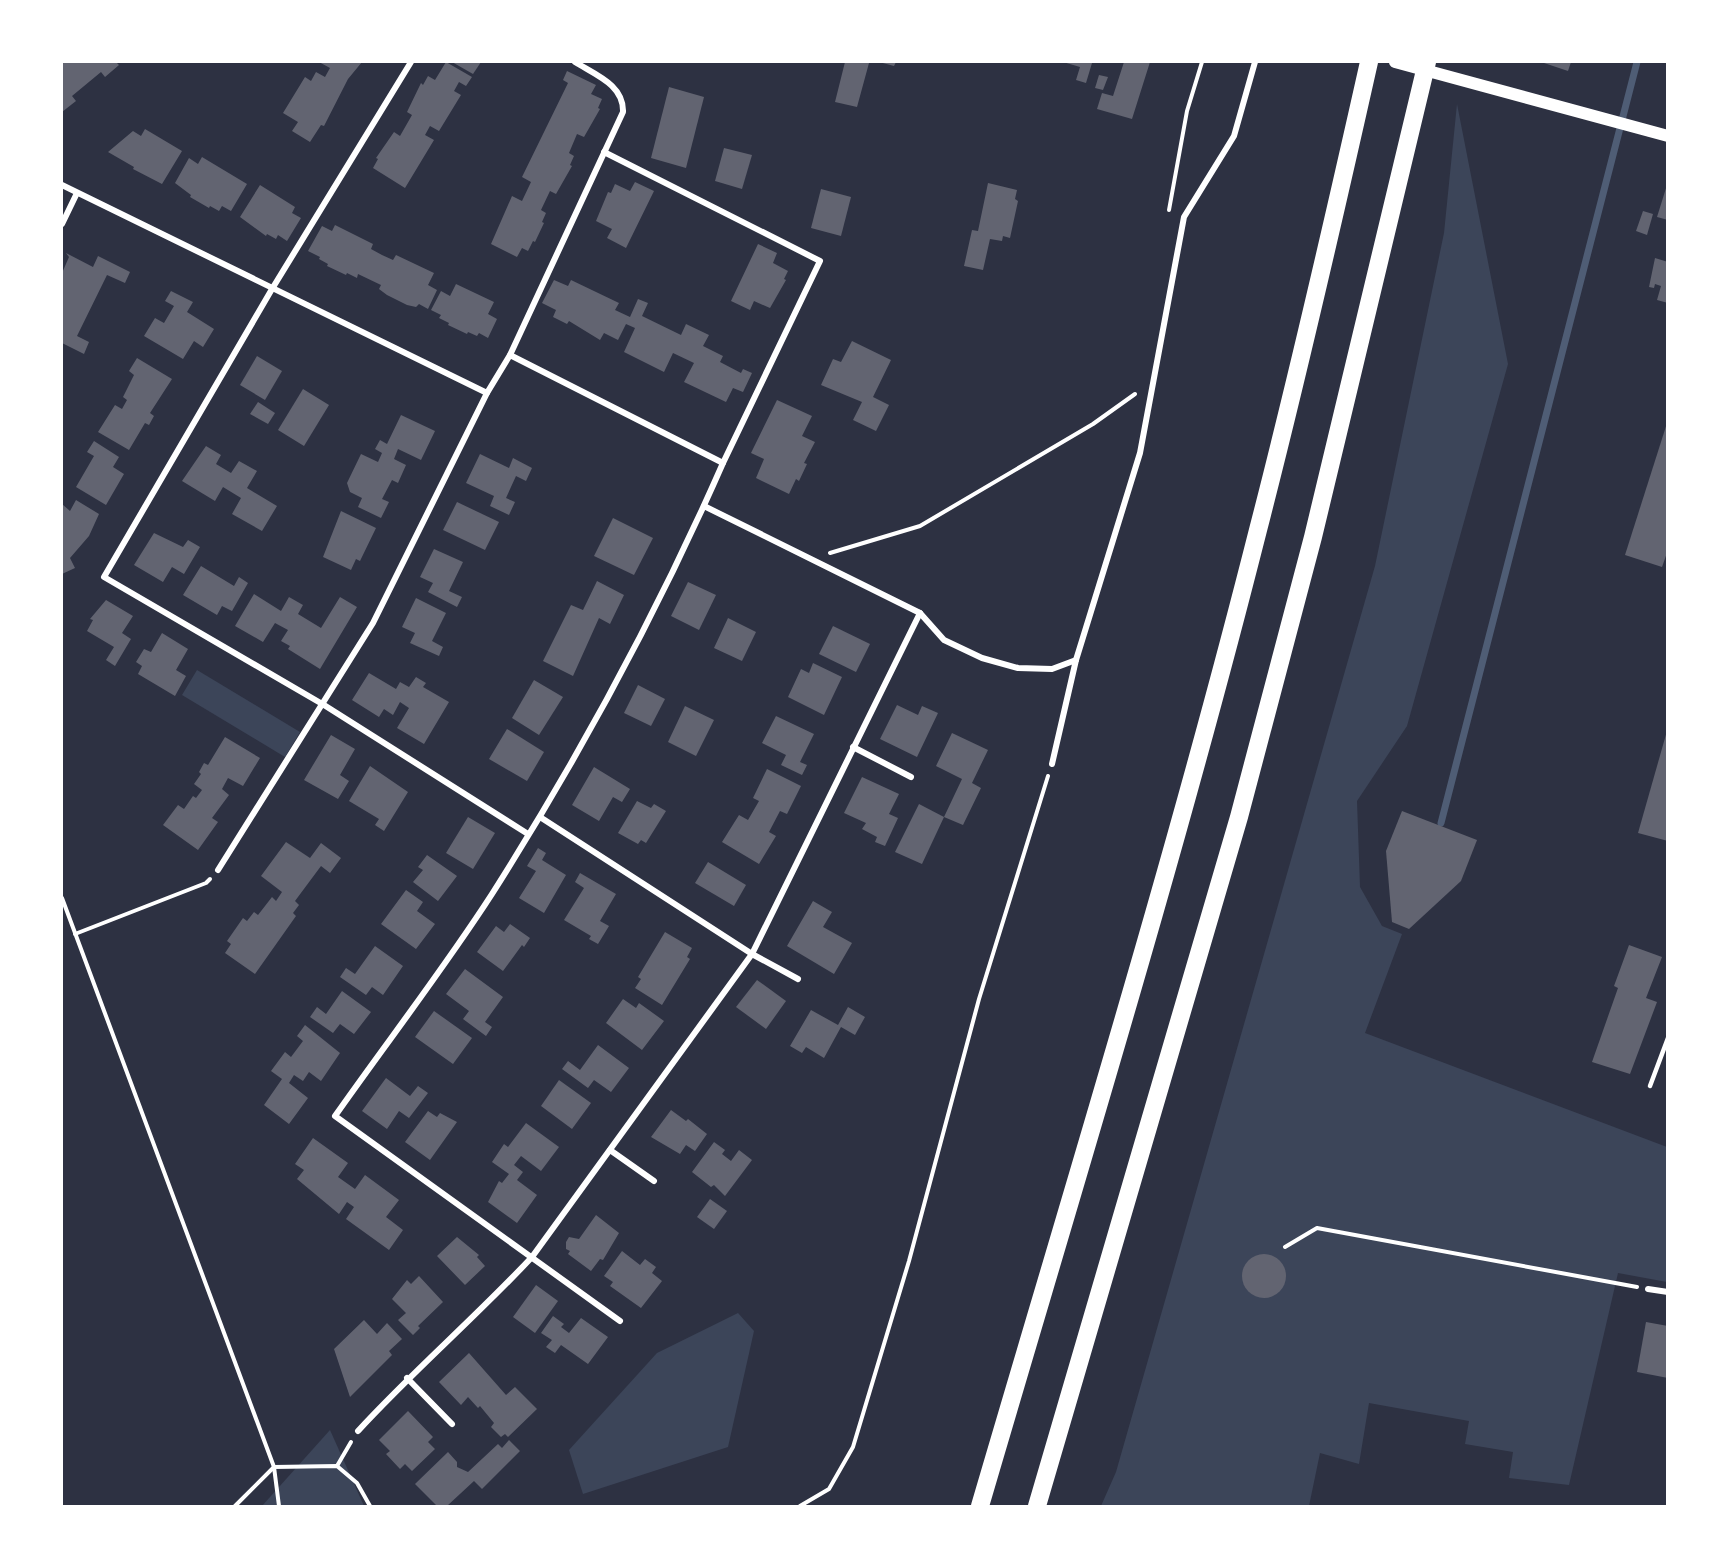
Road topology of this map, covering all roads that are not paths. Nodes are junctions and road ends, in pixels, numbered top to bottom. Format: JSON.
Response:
{"nodes":[{"id":1,"x":411,"y":62,"type":"edge"},
{"id":2,"x":575,"y":62,"type":"edge"},
{"id":3,"x":1255,"y":62,"type":"edge"},
{"id":4,"x":1369,"y":62,"type":"edge"},
{"id":5,"x":1395,"y":62,"type":"edge"},
{"id":6,"x":1427,"y":62,"type":"edge"},
{"id":7,"x":1668,"y":136,"type":"edge"},
{"id":8,"x":604,"y":152,"type":"junction"},
{"id":9,"x":62,"y":185,"type":"edge"},
{"id":10,"x":77,"y":193,"type":"junction"},
{"id":11,"x":62,"y":224,"type":"edge"},
{"id":12,"x":272,"y":289,"type":"junction"},
{"id":13,"x":510,"y":355,"type":"junction"},
{"id":14,"x":487,"y":393,"type":"junction"},
{"id":15,"x":723,"y":463,"type":"junction"},
{"id":16,"x":704,"y":506,"type":"junction"},
{"id":17,"x":920,"y":613,"type":"junction"},
{"id":18,"x":1076,"y":660,"type":"junction"},
{"id":19,"x":324,"y":705,"type":"junction"},
{"id":20,"x":853,"y":747,"type":"junction"},
{"id":21,"x":1052,"y":764,"type":"road end"},
{"id":22,"x":911,"y":777,"type":"dead end"},
{"id":23,"x":540,"y":817,"type":"junction"},
{"id":24,"x":528,"y":834,"type":"junction"},
{"id":25,"x":218,"y":870,"type":"road end"},
{"id":26,"x":753,"y":954,"type":"junction"},
{"id":27,"x":798,"y":980,"type":"dead end"},
{"id":28,"x":1668,"y":1038,"type":"edge"},
{"id":29,"x":1650,"y":1086,"type":"dead end"},
{"id":30,"x":610,"y":1150,"type":"junction"},
{"id":31,"x":654,"y":1181,"type":"dead end"},
{"id":32,"x":532,"y":1257,"type":"junction"},
{"id":33,"x":1648,"y":1288,"type":"road end"},
{"id":34,"x":1668,"y":1292,"type":"edge"},
{"id":35,"x":620,"y":1322,"type":"dead end"},
{"id":36,"x":407,"y":1378,"type":"junction"},
{"id":37,"x":452,"y":1424,"type":"dead end"},
{"id":38,"x":358,"y":1431,"type":"road end"},
{"id":39,"x":980,"y":1506,"type":"edge"},
{"id":40,"x":1038,"y":1506,"type":"edge"}],
"edges":[{"from":1,"to":12,"type":"street"},
{"from":2,"to":8,"type":"street"},
{"from":3,"to":18,"type":"street"},
{"from":4,"to":39,"type":"highway"},
{"from":5,"to":7,"type":"main road"},
{"from":6,"to":40,"type":"highway"},
{"from":8,"to":13,"type":"street"},
{"from":8,"to":15,"type":"street"},
{"from":9,"to":10,"type":"street"},
{"from":10,"to":11,"type":"street"},
{"from":10,"to":12,"type":"street"},
{"from":12,"to":14,"type":"street"},
{"from":12,"to":19,"type":"street"},
{"from":13,"to":14,"type":"street"},
{"from":13,"to":15,"type":"street"},
{"from":14,"to":19,"type":"street"},
{"from":15,"to":16,"type":"street"},
{"from":16,"to":17,"type":"street"},
{"from":16,"to":23,"type":"street"},
{"from":17,"to":18,"type":"street"},
{"from":17,"to":20,"type":"street"},
{"from":18,"to":21,"type":"street"},
{"from":19,"to":24,"type":"street"},
{"from":19,"to":25,"type":"street"},
{"from":20,"to":22,"type":"street"},
{"from":20,"to":26,"type":"street"},
{"from":23,"to":24,"type":"street"},
{"from":23,"to":26,"type":"street"},
{"from":24,"to":32,"type":"street"},
{"from":26,"to":27,"type":"street"},
{"from":26,"to":30,"type":"street"},
{"from":28,"to":29,"type":"lane"},
{"from":30,"to":31,"type":"street"},
{"from":30,"to":32,"type":"street"},
{"from":32,"to":35,"type":"street"},
{"from":32,"to":36,"type":"street"},
{"from":33,"to":34,"type":"street"},
{"from":36,"to":37,"type":"street"},
{"from":36,"to":38,"type":"street"}]}
